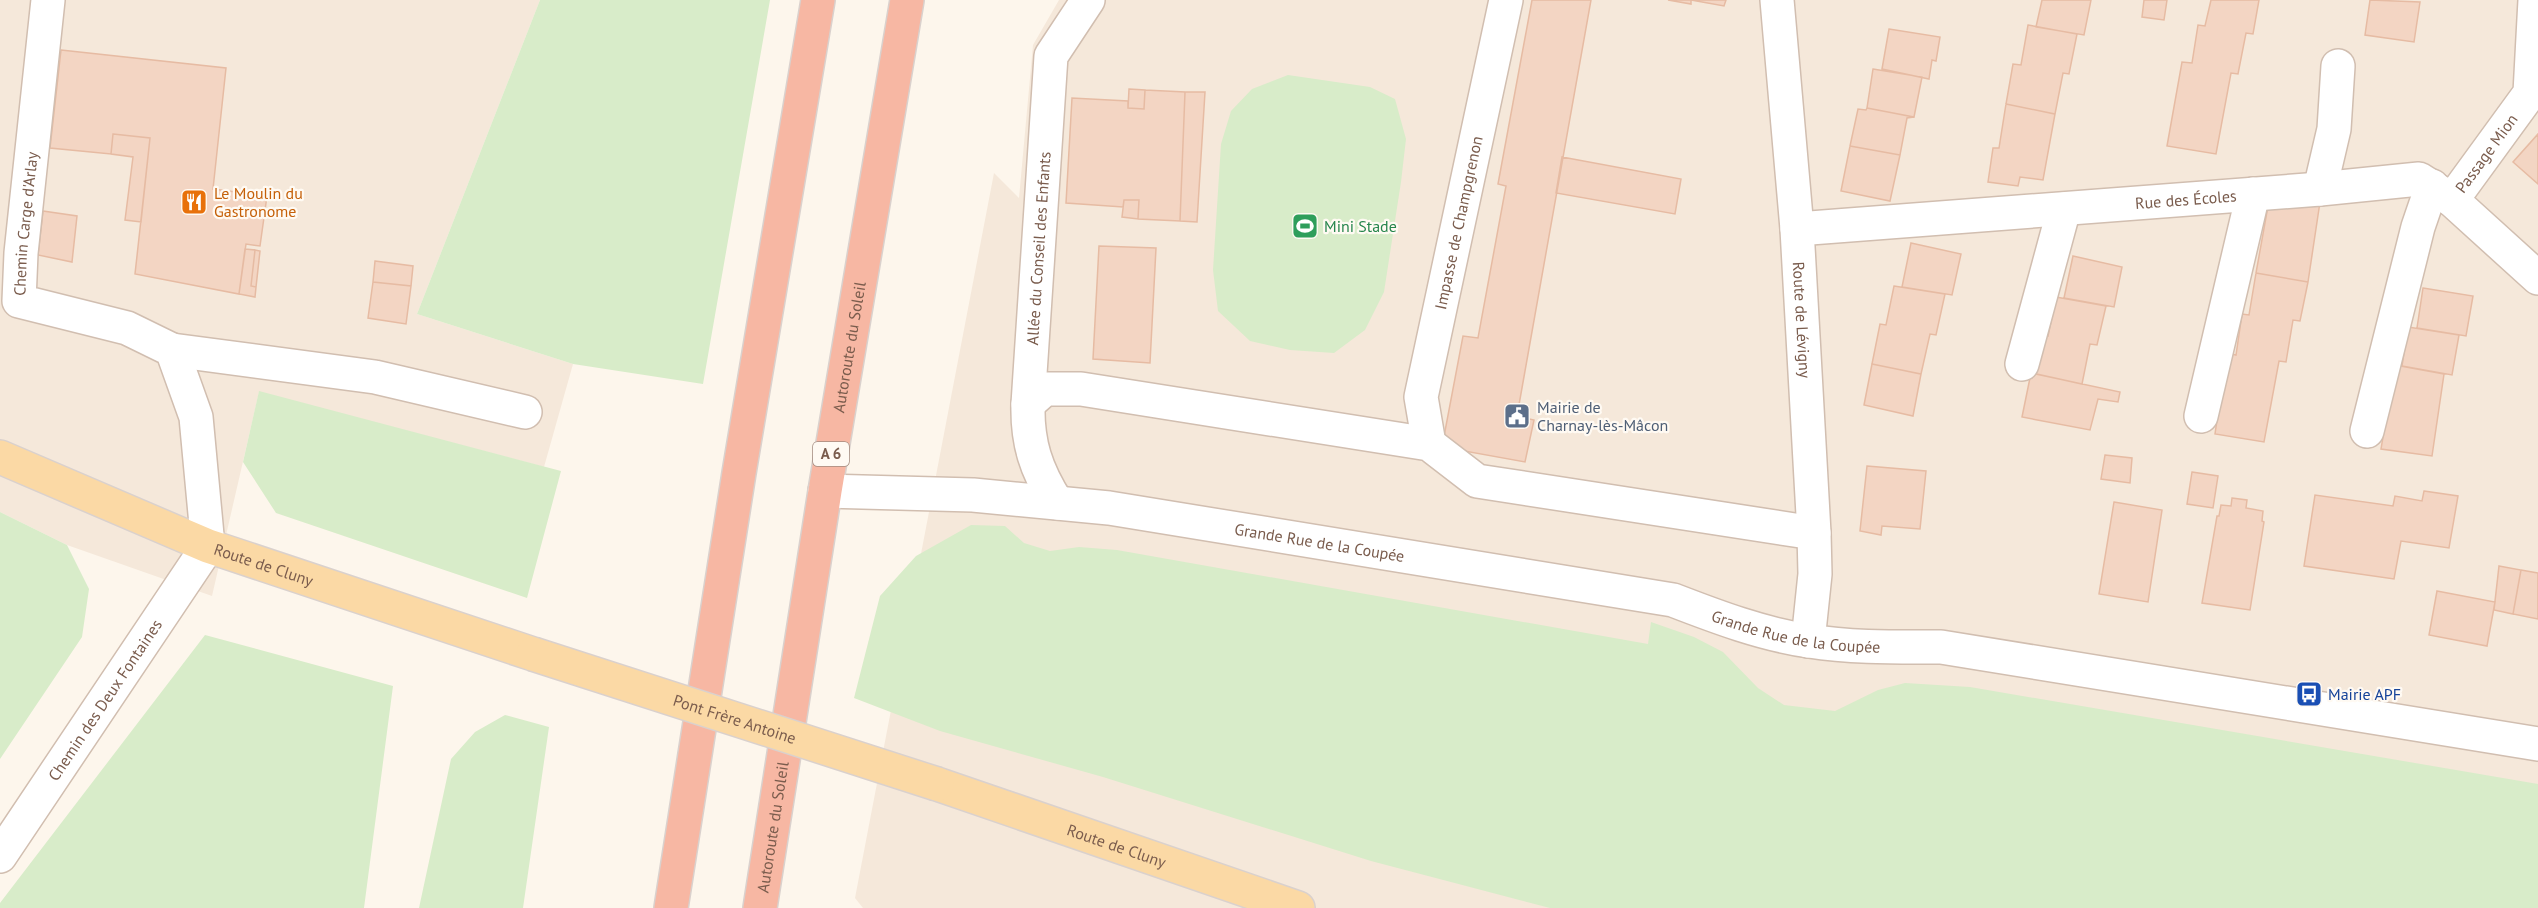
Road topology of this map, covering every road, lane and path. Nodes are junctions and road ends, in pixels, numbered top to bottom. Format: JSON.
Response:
{"nodes":[{"id":1,"x":48,"y":0,"type":"edge"},
{"id":2,"x":818,"y":0,"type":"edge"},
{"id":3,"x":907,"y":0,"type":"edge"},
{"id":4,"x":1088,"y":0,"type":"edge"},
{"id":5,"x":1506,"y":0,"type":"edge"},
{"id":6,"x":1777,"y":0,"type":"edge"},
{"id":7,"x":2535,"y":0,"type":"edge"},
{"id":8,"x":2338,"y":66,"type":"dead end"},
{"id":9,"x":2320,"y":189,"type":"junction"},
{"id":10,"x":2442,"y":193,"type":"junction"},
{"id":11,"x":2253,"y":194,"type":"junction"},
{"id":12,"x":2064,"y":209,"type":"junction"},
{"id":13,"x":1797,"y":229,"type":"junction"},
{"id":14,"x":2538,"y":278,"type":"edge"},
{"id":15,"x":10,"y":298,"type":"edge"},
{"id":16,"x":172,"y":350,"type":"junction"},
{"id":17,"x":2022,"y":364,"type":"dead end"},
{"id":18,"x":1028,"y":404,"type":"junction"},
{"id":19,"x":525,"y":412,"type":"dead end"},
{"id":20,"x":2201,"y":416,"type":"dead end"},
{"id":21,"x":2367,"y":431,"type":"dead end"},
{"id":22,"x":1429,"y":444,"type":"junction"},
{"id":23,"x":0,"y":457,"type":"edge"},
{"id":24,"x":825,"y":491,"type":"junction"},
{"id":25,"x":1057,"y":502,"type":"junction"},
{"id":26,"x":1814,"y":533,"type":"junction"},
{"id":27,"x":208,"y":546,"type":"junction"},
{"id":28,"x":1809,"y":641,"type":"junction"},
{"id":29,"x":533,"y":654,"type":"joint"},
{"id":30,"x":2538,"y":744,"type":"edge"},
{"id":31,"x":937,"y":784,"type":"joint"},
{"id":32,"x":0,"y":856,"type":"edge"},
{"id":33,"x":671,"y":908,"type":"edge"},
{"id":34,"x":760,"y":908,"type":"edge"},
{"id":35,"x":1298,"y":908,"type":"edge"}],
"edges":[{"from":1,"to":15,"type":"street","name":"Chemin Carge d'Arlay"},
{"from":2,"to":33,"type":"highway"},
{"from":3,"to":24,"type":"highway","name":"Autoroute du Soleil","number":"A 6"},
{"from":4,"to":18,"type":"street","name":"Allée du Conseil des Enfants"},
{"from":5,"to":22,"type":"street","name":"Impasse de Champgrenon"},
{"from":6,"to":13,"type":"street","name":"Route de Lévigny"},
{"from":7,"to":10,"type":"street","name":"Passage Mion"},
{"from":8,"to":9,"type":"street"},
{"from":9,"to":10,"type":"street","name":"Rue des Écoles"},
{"from":9,"to":11,"type":"street","name":"Rue des Écoles"},
{"from":10,"to":14,"type":"street"},
{"from":10,"to":21,"type":"street","name":"Passage Mion"},
{"from":11,"to":12,"type":"street","name":"Rue des Écoles"},
{"from":11,"to":20,"type":"street"},
{"from":12,"to":13,"type":"street","name":"Rue des Écoles"},
{"from":12,"to":17,"type":"street"},
{"from":13,"to":26,"type":"street","name":"Route de Lévigny"},
{"from":15,"to":16,"type":"street","name":"Chemin Carge d'Arlay"},
{"from":16,"to":19,"type":"street","name":"Chemin Carge d'Arlay"},
{"from":16,"to":27,"type":"street"},
{"from":18,"to":22,"type":"street"},
{"from":18,"to":25,"type":"street","name":"Allée du Conseil des Enfants"},
{"from":22,"to":26,"type":"street"},
{"from":23,"to":27,"type":"main road","name":"Route de Cluny"},
{"from":24,"to":25,"type":"street","name":"Grande Rue de la Coupée"},
{"from":24,"to":34,"type":"highway","name":"Autoroute du Soleil","number":"A 6"},
{"from":25,"to":28,"type":"street","name":"Grande Rue de la Coupée"},
{"from":26,"to":28,"type":"street","name":"Route de Lévigny"},
{"from":27,"to":29,"type":"main road","name":"Route de Cluny"},
{"from":27,"to":32,"type":"street","name":"Chemin des Deux Fontaines"},
{"from":28,"to":30,"type":"street","name":"Grande Rue de la Coupée"},
{"from":29,"to":31,"type":"main road","name":"Pont Frère Antoine","bridge":true},
{"from":31,"to":35,"type":"main road","name":"Route de Cluny"}]}
